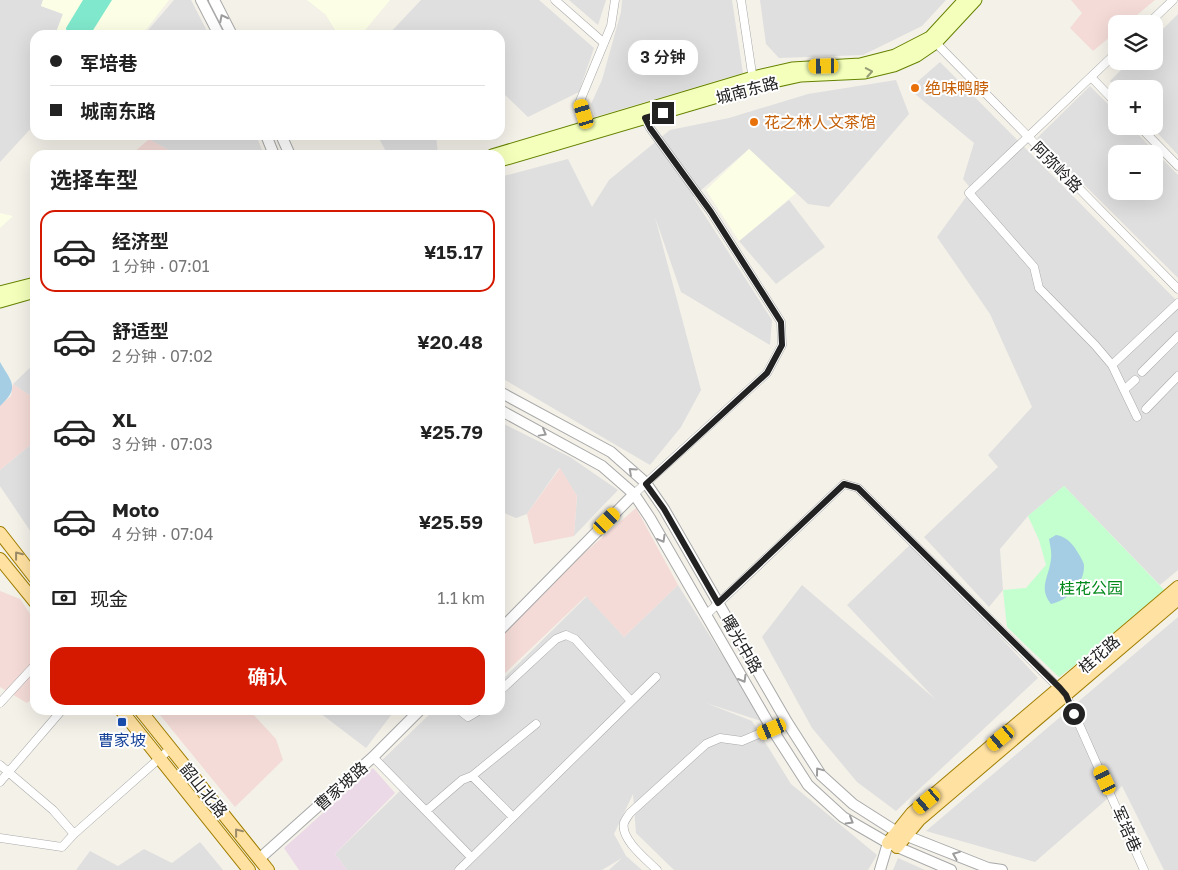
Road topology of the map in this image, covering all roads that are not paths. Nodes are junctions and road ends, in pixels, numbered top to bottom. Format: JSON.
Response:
{"nodes":[{"id":1,"x":201,"y":0,"type":"edge"},
{"id":2,"x":214,"y":0,"type":"edge"},
{"id":3,"x":556,"y":0,"type":"edge"},
{"id":4,"x":615,"y":0,"type":"edge"},
{"id":5,"x":741,"y":0,"type":"edge"},
{"id":6,"x":964,"y":0,"type":"edge"},
{"id":7,"x":976,"y":0,"type":"edge"},
{"id":8,"x":1173,"y":0,"type":"edge"},
{"id":9,"x":1157,"y":15,"type":"edge"},
{"id":10,"x":216,"y":30,"type":"edge"},
{"id":11,"x":229,"y":30,"type":"edge"},
{"id":12,"x":604,"y":43,"type":"junction"},
{"id":13,"x":936,"y":44,"type":"junction"},
{"id":14,"x":1108,"y":61,"type":"edge"},
{"id":15,"x":1091,"y":77,"type":"junction"},
{"id":16,"x":754,"y":82,"type":"junction"},
{"id":17,"x":1108,"y":95,"type":"edge"},
{"id":18,"x":645,"y":118,"type":"junction"},
{"id":19,"x":588,"y":127,"type":"junction"},
{"id":20,"x":1148,"y":135,"type":"edge"},
{"id":21,"x":1027,"y":137,"type":"junction"},
{"id":22,"x":505,"y":151,"type":"edge"},
{"id":23,"x":505,"y":160,"type":"edge"},
{"id":24,"x":1178,"y":166,"type":"edge"},
{"id":25,"x":30,"y":284,"type":"edge"},
{"id":26,"x":1178,"y":289,"type":"edge"},
{"id":27,"x":0,"y":292,"type":"edge"},
{"id":28,"x":30,"y":293,"type":"edge"},
{"id":29,"x":0,"y":302,"type":"edge"},
{"id":30,"x":1178,"y":303,"type":"edge"},
{"id":31,"x":1178,"y":336,"type":"edge"},
{"id":32,"x":1112,"y":366,"type":"junction"},
{"id":33,"x":1142,"y":372,"type":"dead end"},
{"id":34,"x":1178,"y":376,"type":"edge"},
{"id":35,"x":1135,"y":380,"type":"dead end"},
{"id":36,"x":1124,"y":390,"type":"junction"},
{"id":37,"x":505,"y":395,"type":"edge"},
{"id":38,"x":1146,"y":409,"type":"dead end"},
{"id":39,"x":505,"y":413,"type":"edge"},
{"id":40,"x":1137,"y":417,"type":"dead end"},
{"id":41,"x":646,"y":484,"type":"junction"},
{"id":42,"x":634,"y":494,"type":"junction"},
{"id":43,"x":0,"y":533,"type":"edge"},
{"id":44,"x":0,"y":559,"type":"edge"},
{"id":45,"x":30,"y":572,"type":"edge"},
{"id":46,"x":1178,"y":587,"type":"edge"},
{"id":47,"x":30,"y":596,"type":"edge"},
{"id":48,"x":1178,"y":599,"type":"edge"},
{"id":49,"x":718,"y":603,"type":"junction"},
{"id":50,"x":706,"y":615,"type":"junction"},
{"id":51,"x":505,"y":625,"type":"edge"},
{"id":52,"x":30,"y":670,"type":"edge"},
{"id":53,"x":656,"y":677,"type":"dead end"},
{"id":54,"x":505,"y":686,"type":"edge"},
{"id":55,"x":1063,"y":691,"type":"junction"},
{"id":56,"x":631,"y":701,"type":"junction"},
{"id":57,"x":0,"y":703,"type":"edge"},
{"id":58,"x":58,"y":715,"type":"edge"},
{"id":59,"x":125,"y":715,"type":"edge"},
{"id":60,"x":144,"y":715,"type":"edge"},
{"id":61,"x":415,"y":715,"type":"edge"},
{"id":62,"x":788,"y":722,"type":"junction"},
{"id":63,"x":536,"y":724,"type":"dead end"},
{"id":64,"x":772,"y":729,"type":"junction"},
{"id":65,"x":170,"y":749,"type":"junction"},
{"id":66,"x":159,"y":757,"type":"junction"},
{"id":67,"x":373,"y":757,"type":"junction"},
{"id":68,"x":0,"y":765,"type":"edge"},
{"id":69,"x":8,"y":772,"type":"junction"},
{"id":70,"x":472,"y":776,"type":"junction"},
{"id":71,"x":0,"y":782,"type":"edge"},
{"id":72,"x":426,"y":811,"type":"junction"},
{"id":73,"x":513,"y":817,"type":"junction"},
{"id":74,"x":74,"y":834,"type":"junction"},
{"id":75,"x":901,"y":834,"type":"junction"},
{"id":76,"x":0,"y":838,"type":"edge"},
{"id":77,"x":892,"y":845,"type":"junction"},
{"id":78,"x":471,"y":857,"type":"junction"},
{"id":79,"x":259,"y":859,"type":"junction"},
{"id":80,"x":249,"y":870,"type":"edge"},
{"id":81,"x":268,"y":870,"type":"edge"},
{"id":82,"x":459,"y":870,"type":"edge"},
{"id":83,"x":658,"y":870,"type":"edge"},
{"id":84,"x":880,"y":870,"type":"edge"},
{"id":85,"x":951,"y":870,"type":"edge"},
{"id":86,"x":1002,"y":870,"type":"edge"},
{"id":87,"x":1144,"y":870,"type":"edge"}],
"edges":[{"from":1,"to":10,"type":"street"},
{"from":11,"to":2,"type":"street","one_way":true},
{"from":3,"to":12,"type":"street"},
{"from":4,"to":12,"type":"street"},
{"from":5,"to":16,"type":"street"},
{"from":6,"to":16,"type":"main road","name":"城南东路"},
{"from":7,"to":13,"type":"main road","name":"城南东路"},
{"from":8,"to":9,"type":"street"},
{"from":12,"to":19,"type":"street"},
{"from":16,"to":13,"type":"main road","name":"城南东路","one_way":true},
{"from":13,"to":21,"type":"street","name":"阿弥岭路"},
{"from":14,"to":15,"type":"street"},
{"from":15,"to":17,"type":"street"},
{"from":15,"to":21,"type":"street"},
{"from":16,"to":18,"type":"main road","name":"城南东路"},
{"from":16,"to":19,"type":"main road","name":"城南东路"},
{"from":18,"to":23,"type":"main road","name":"城南东路"},
{"from":18,"to":41,"type":"street"},
{"from":19,"to":22,"type":"main road","name":"城南东路"},
{"from":20,"to":24,"type":"street"},
{"from":21,"to":26,"type":"street","name":"阿弥岭路"},
{"from":21,"to":32,"type":"street"},
{"from":25,"to":27,"type":"main road"},
{"from":28,"to":29,"type":"main road"},
{"from":30,"to":32,"type":"street"},
{"from":31,"to":33,"type":"street"},
{"from":32,"to":36,"type":"street"},
{"from":34,"to":38,"type":"street"},
{"from":35,"to":36,"type":"street"},
{"from":36,"to":40,"type":"street"},
{"from":41,"to":37,"type":"street","name":"曙光中路","one_way":true},
{"from":39,"to":42,"type":"street","name":"曙光中路","one_way":true},
{"from":41,"to":42,"type":"street"},
{"from":41,"to":49,"type":"street","name":"曙光中路"},
{"from":42,"to":50,"type":"street","name":"曙光中路","one_way":true},
{"from":42,"to":51,"type":"street"},
{"from":45,"to":43,"type":"main road","one_way":true},
{"from":44,"to":47,"type":"main road"},
{"from":46,"to":55,"type":"main road","name":"桂花路"},
{"from":48,"to":55,"type":"main road","name":"桂花路"},
{"from":49,"to":50,"type":"street","name":"军培巷"},
{"from":49,"to":55,"type":"street","name":"军培巷"},
{"from":49,"to":62,"type":"street","name":"曙光中路"},
{"from":50,"to":64,"type":"street","name":"曙光中路","one_way":true},
{"from":52,"to":57,"type":"street"},
{"from":53,"to":56,"type":"street"},
{"from":54,"to":56,"type":"street"},
{"from":55,"to":75,"type":"main road","name":"桂花路"},
{"from":55,"to":87,"type":"street","name":"军培巷"},
{"from":56,"to":73,"type":"street"},
{"from":58,"to":69,"type":"street"},
{"from":59,"to":66,"type":"main road","name":"韶山北路"},
{"from":60,"to":65,"type":"main road","name":"韶山北路"},
{"from":61,"to":67,"type":"street","name":"曹家坡路"},
{"from":62,"to":64,"type":"street"},
{"from":75,"to":62,"type":"street","name":"曙光中路","one_way":true},
{"from":63,"to":70,"type":"street"},
{"from":64,"to":77,"type":"street","name":"曙光中路","one_way":true},
{"from":64,"to":83,"type":"street"},
{"from":65,"to":66,"type":"street"},
{"from":79,"to":65,"type":"main road","name":"韶山北路","one_way":true},
{"from":66,"to":74,"type":"street"},
{"from":66,"to":80,"type":"main road","name":"韶山北路"},
{"from":67,"to":72,"type":"street"},
{"from":67,"to":79,"type":"street","name":"曹家坡路"},
{"from":68,"to":69,"type":"street"},
{"from":69,"to":71,"type":"street"},
{"from":69,"to":74,"type":"street"},
{"from":70,"to":72,"type":"street"},
{"from":70,"to":73,"type":"street"},
{"from":72,"to":78,"type":"street"},
{"from":73,"to":78,"type":"street"},
{"from":74,"to":76,"type":"street"},
{"from":75,"to":77,"type":"main road","name":"桂花路"},
{"from":86,"to":75,"type":"street","name":"曙光中路","one_way":true},
{"from":77,"to":84,"type":"street"},
{"from":77,"to":85,"type":"street","name":"曙光中路"},
{"from":78,"to":82,"type":"street"},
{"from":79,"to":81,"type":"main road","name":"韶山北路"}]}
